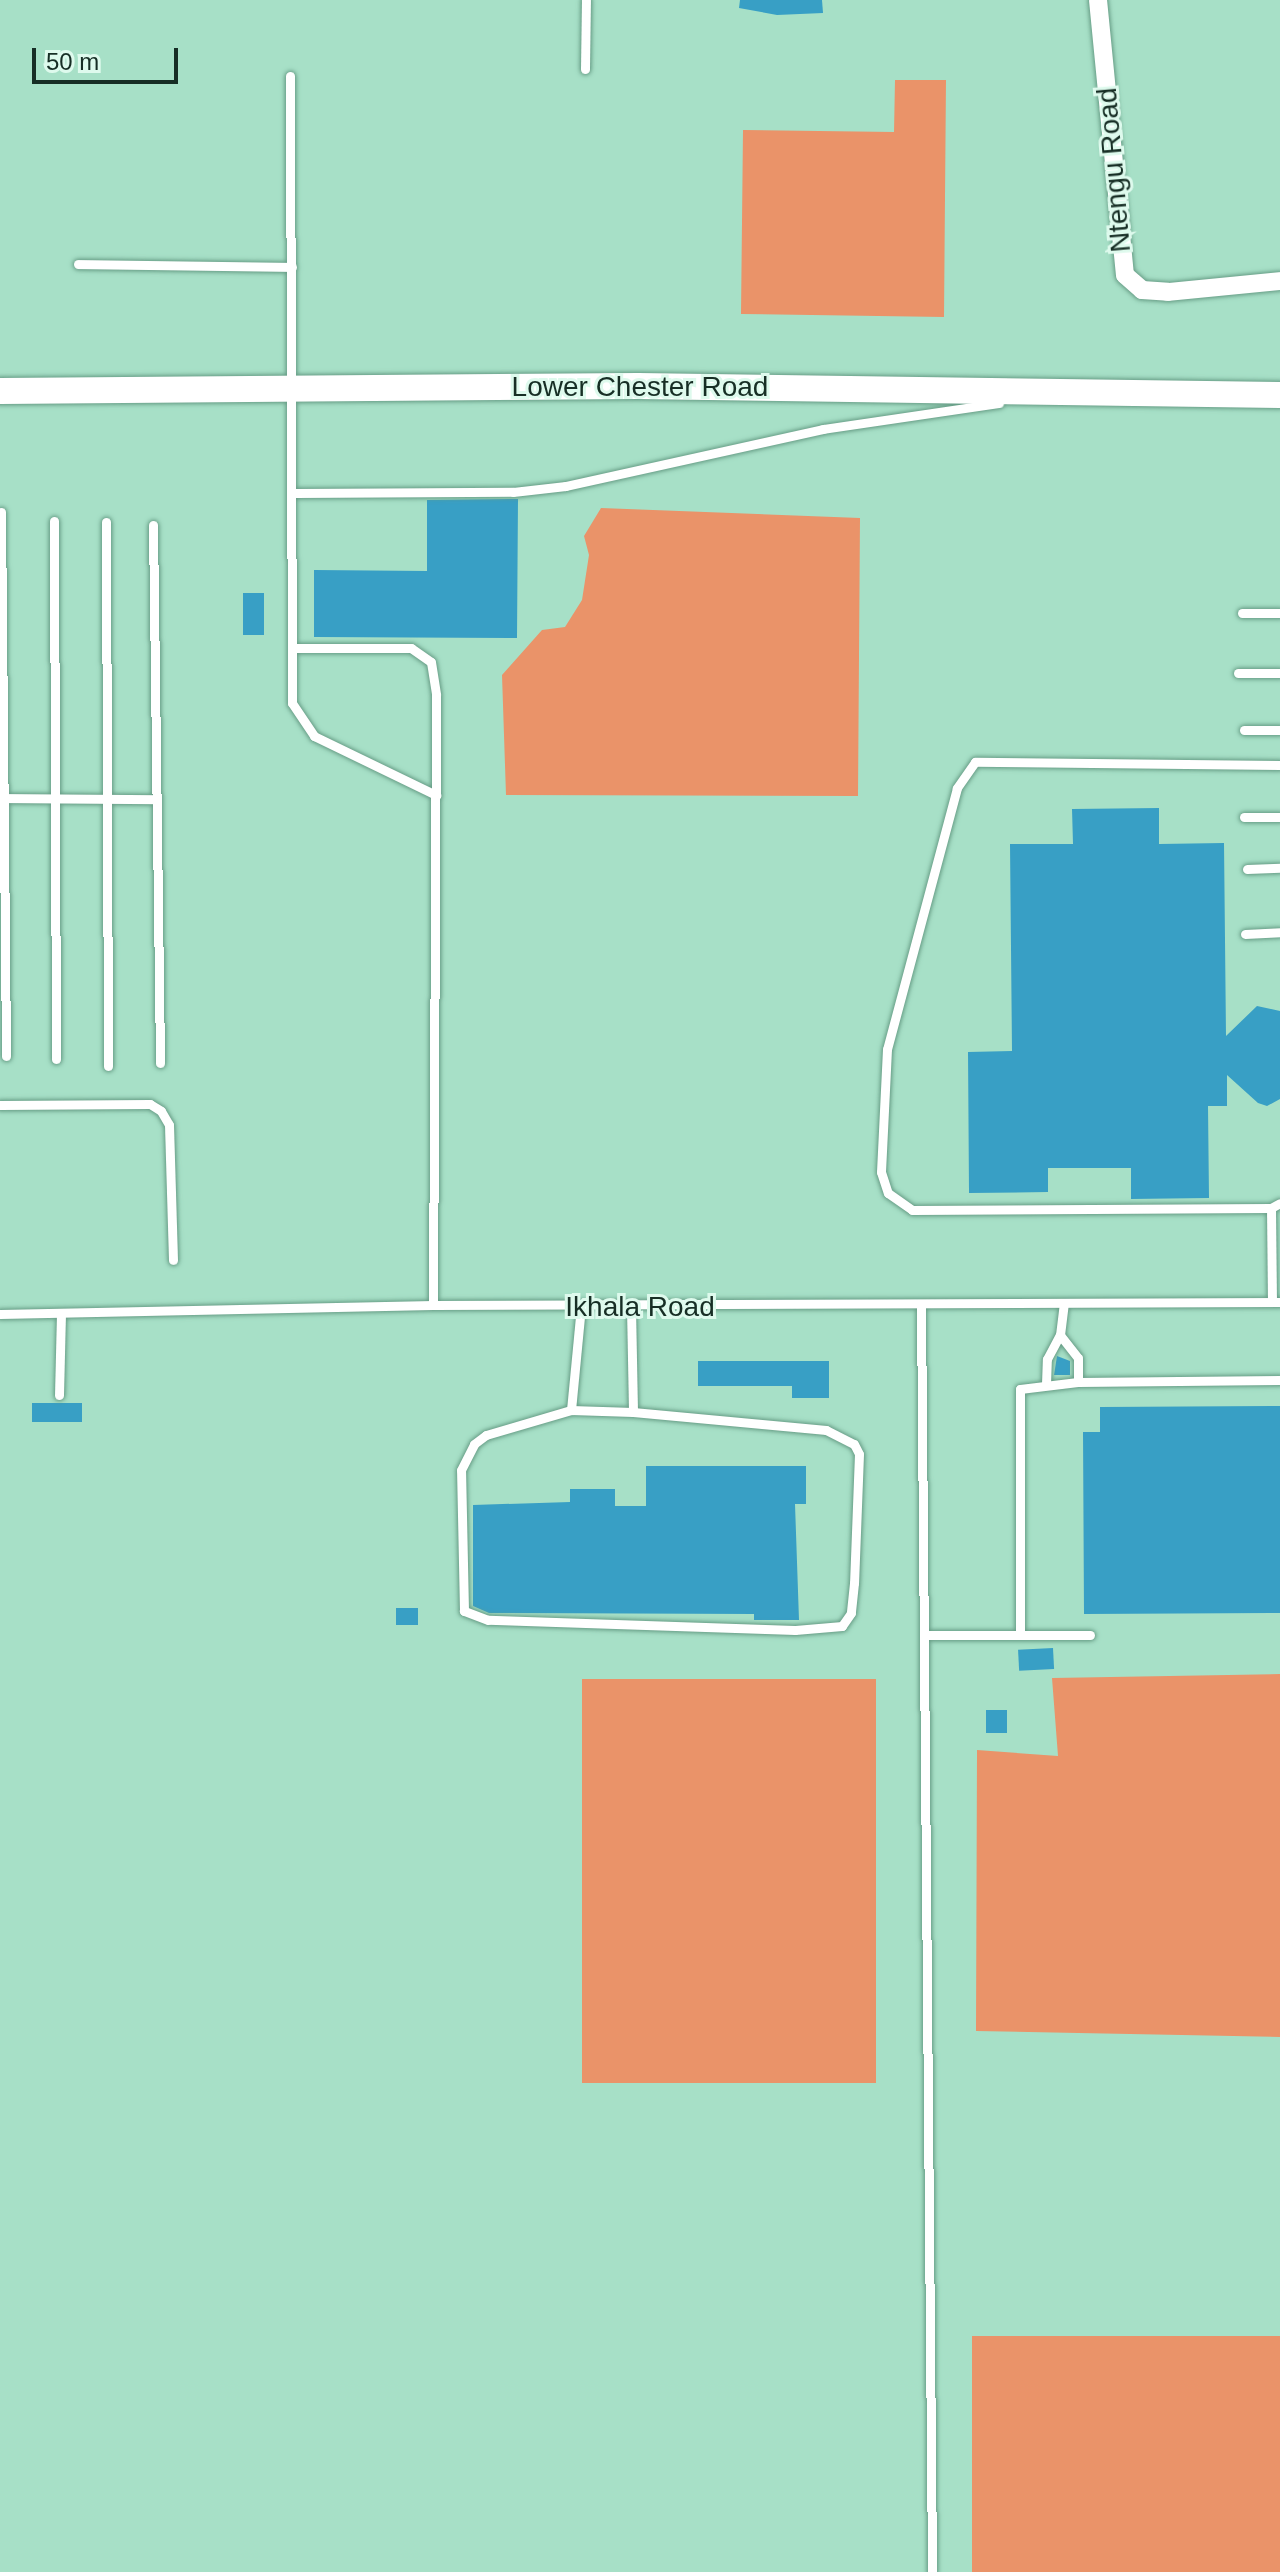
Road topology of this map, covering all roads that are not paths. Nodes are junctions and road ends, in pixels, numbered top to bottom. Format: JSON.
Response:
{"nodes":[{"id":1,"x":586,"y":0,"type":"edge"},
{"id":2,"x":1098,"y":0,"type":"edge"},
{"id":3,"x":585,"y":69,"type":"dead end"},
{"id":4,"x":290,"y":76,"type":"dead end"},
{"id":5,"x":78,"y":264,"type":"dead end"},
{"id":6,"x":292,"y":267,"type":"junction"},
{"id":7,"x":1280,"y":281,"type":"edge"},
{"id":8,"x":294,"y":388,"type":"junction"},
{"id":9,"x":0,"y":391,"type":"edge"},
{"id":10,"x":1114,"y":392,"type":"junction"},
{"id":11,"x":1280,"y":395,"type":"edge"},
{"id":12,"x":295,"y":493,"type":"junction"},
{"id":13,"x":1,"y":512,"type":"edge"},
{"id":14,"x":54,"y":521,"type":"dead end"},
{"id":15,"x":106,"y":522,"type":"dead end"},
{"id":16,"x":153,"y":525,"type":"dead end"},
{"id":17,"x":1242,"y":613,"type":"dead end"},
{"id":18,"x":1280,"y":613,"type":"edge"},
{"id":19,"x":295,"y":648,"type":"junction"},
{"id":20,"x":1238,"y":673,"type":"dead end"},
{"id":21,"x":1280,"y":673,"type":"edge"},
{"id":22,"x":1244,"y":730,"type":"dead end"},
{"id":23,"x":1280,"y":730,"type":"edge"},
{"id":24,"x":1280,"y":765,"type":"edge"},
{"id":25,"x":436,"y":795,"type":"junction"},
{"id":26,"x":55,"y":797,"type":"junction"},
{"id":27,"x":3,"y":798,"type":"edge"},
{"id":28,"x":108,"y":799,"type":"junction"},
{"id":29,"x":157,"y":799,"type":"junction"},
{"id":30,"x":1244,"y":817,"type":"dead end"},
{"id":31,"x":1280,"y":817,"type":"edge"},
{"id":32,"x":1280,"y":868,"type":"edge"},
{"id":33,"x":1247,"y":869,"type":"dead end"},
{"id":34,"x":1280,"y":932,"type":"edge"},
{"id":35,"x":1245,"y":934,"type":"dead end"},
{"id":36,"x":6,"y":1056,"type":"dead end"},
{"id":37,"x":56,"y":1059,"type":"dead end"},
{"id":38,"x":160,"y":1063,"type":"dead end"},
{"id":39,"x":108,"y":1066,"type":"dead end"},
{"id":40,"x":0,"y":1105,"type":"edge"},
{"id":41,"x":1275,"y":1206,"type":"edge"},
{"id":42,"x":173,"y":1260,"type":"dead end"},
{"id":43,"x":1276,"y":1302,"type":"edge"},
{"id":44,"x":1064,"y":1303,"type":"junction"},
{"id":45,"x":433,"y":1305,"type":"junction"},
{"id":46,"x":581,"y":1307,"type":"junction"},
{"id":47,"x":631,"y":1307,"type":"junction"},
{"id":48,"x":921,"y":1307,"type":"junction"},
{"id":49,"x":0,"y":1314,"type":"edge"},
{"id":50,"x":61,"y":1314,"type":"junction"},
{"id":51,"x":1060,"y":1335,"type":"junction"},
{"id":52,"x":1280,"y":1380,"type":"edge"},
{"id":53,"x":1078,"y":1382,"type":"junction"},
{"id":54,"x":1046,"y":1384,"type":"junction"},
{"id":55,"x":59,"y":1395,"type":"dead end"},
{"id":56,"x":571,"y":1410,"type":"junction"},
{"id":57,"x":633,"y":1412,"type":"junction"},
{"id":58,"x":926,"y":1635,"type":"junction"},
{"id":59,"x":1020,"y":1635,"type":"junction"},
{"id":60,"x":1090,"y":1635,"type":"dead end"},
{"id":61,"x":932,"y":2572,"type":"edge"}],
"edges":[{"from":1,"to":3,"type":"lane"},
{"from":2,"to":7,"type":"street","name":"Ntengu Road"},
{"from":4,"to":6,"type":"lane"},
{"from":5,"to":6,"type":"lane"},
{"from":6,"to":8,"type":"lane"},
{"from":8,"to":9,"type":"street","name":"Lower Chester Road"},
{"from":8,"to":10,"type":"street","name":"Lower Chester Road"},
{"from":8,"to":12,"type":"lane"},
{"from":10,"to":11,"type":"street","name":"Lower Chester Road"},
{"from":10,"to":12,"type":"lane"},
{"from":12,"to":19,"type":"lane"},
{"from":13,"to":27,"type":"lane"},
{"from":14,"to":26,"type":"lane"},
{"from":15,"to":28,"type":"lane"},
{"from":16,"to":29,"type":"lane"},
{"from":17,"to":18,"type":"lane"},
{"from":19,"to":25,"type":"lane"},
{"from":19,"to":25,"type":"lane"},
{"from":20,"to":21,"type":"lane"},
{"from":22,"to":23,"type":"lane"},
{"from":24,"to":41,"type":"lane"},
{"from":25,"to":45,"type":"lane"},
{"from":26,"to":27,"type":"lane"},
{"from":26,"to":28,"type":"lane"},
{"from":26,"to":37,"type":"lane"},
{"from":27,"to":36,"type":"lane"},
{"from":28,"to":29,"type":"lane"},
{"from":28,"to":39,"type":"lane"},
{"from":29,"to":38,"type":"lane"},
{"from":30,"to":31,"type":"lane"},
{"from":32,"to":33,"type":"lane"},
{"from":34,"to":35,"type":"lane"},
{"from":40,"to":42,"type":"lane"},
{"from":41,"to":43,"type":"lane"},
{"from":43,"to":44,"type":"lane","name":"Ikhala Road"},
{"from":44,"to":48,"type":"lane","name":"Ikhala Road"},
{"from":44,"to":51,"type":"lane"},
{"from":45,"to":46,"type":"lane","name":"Ikhala Road"},
{"from":45,"to":50,"type":"lane","name":"Ikhala Road"},
{"from":46,"to":47,"type":"lane","name":"Ikhala Road"},
{"from":46,"to":56,"type":"lane"},
{"from":47,"to":48,"type":"lane","name":"Ikhala Road"},
{"from":47,"to":57,"type":"lane"},
{"from":48,"to":58,"type":"lane"},
{"from":49,"to":50,"type":"lane","name":"Ikhala Road"},
{"from":50,"to":55,"type":"lane"},
{"from":51,"to":53,"type":"lane"},
{"from":51,"to":54,"type":"lane"},
{"from":52,"to":53,"type":"lane"},
{"from":53,"to":54,"type":"lane"},
{"from":54,"to":59,"type":"lane"},
{"from":56,"to":57,"type":"lane"},
{"from":56,"to":57,"type":"lane"},
{"from":58,"to":59,"type":"lane"},
{"from":58,"to":61,"type":"lane"},
{"from":59,"to":60,"type":"lane"}]}
